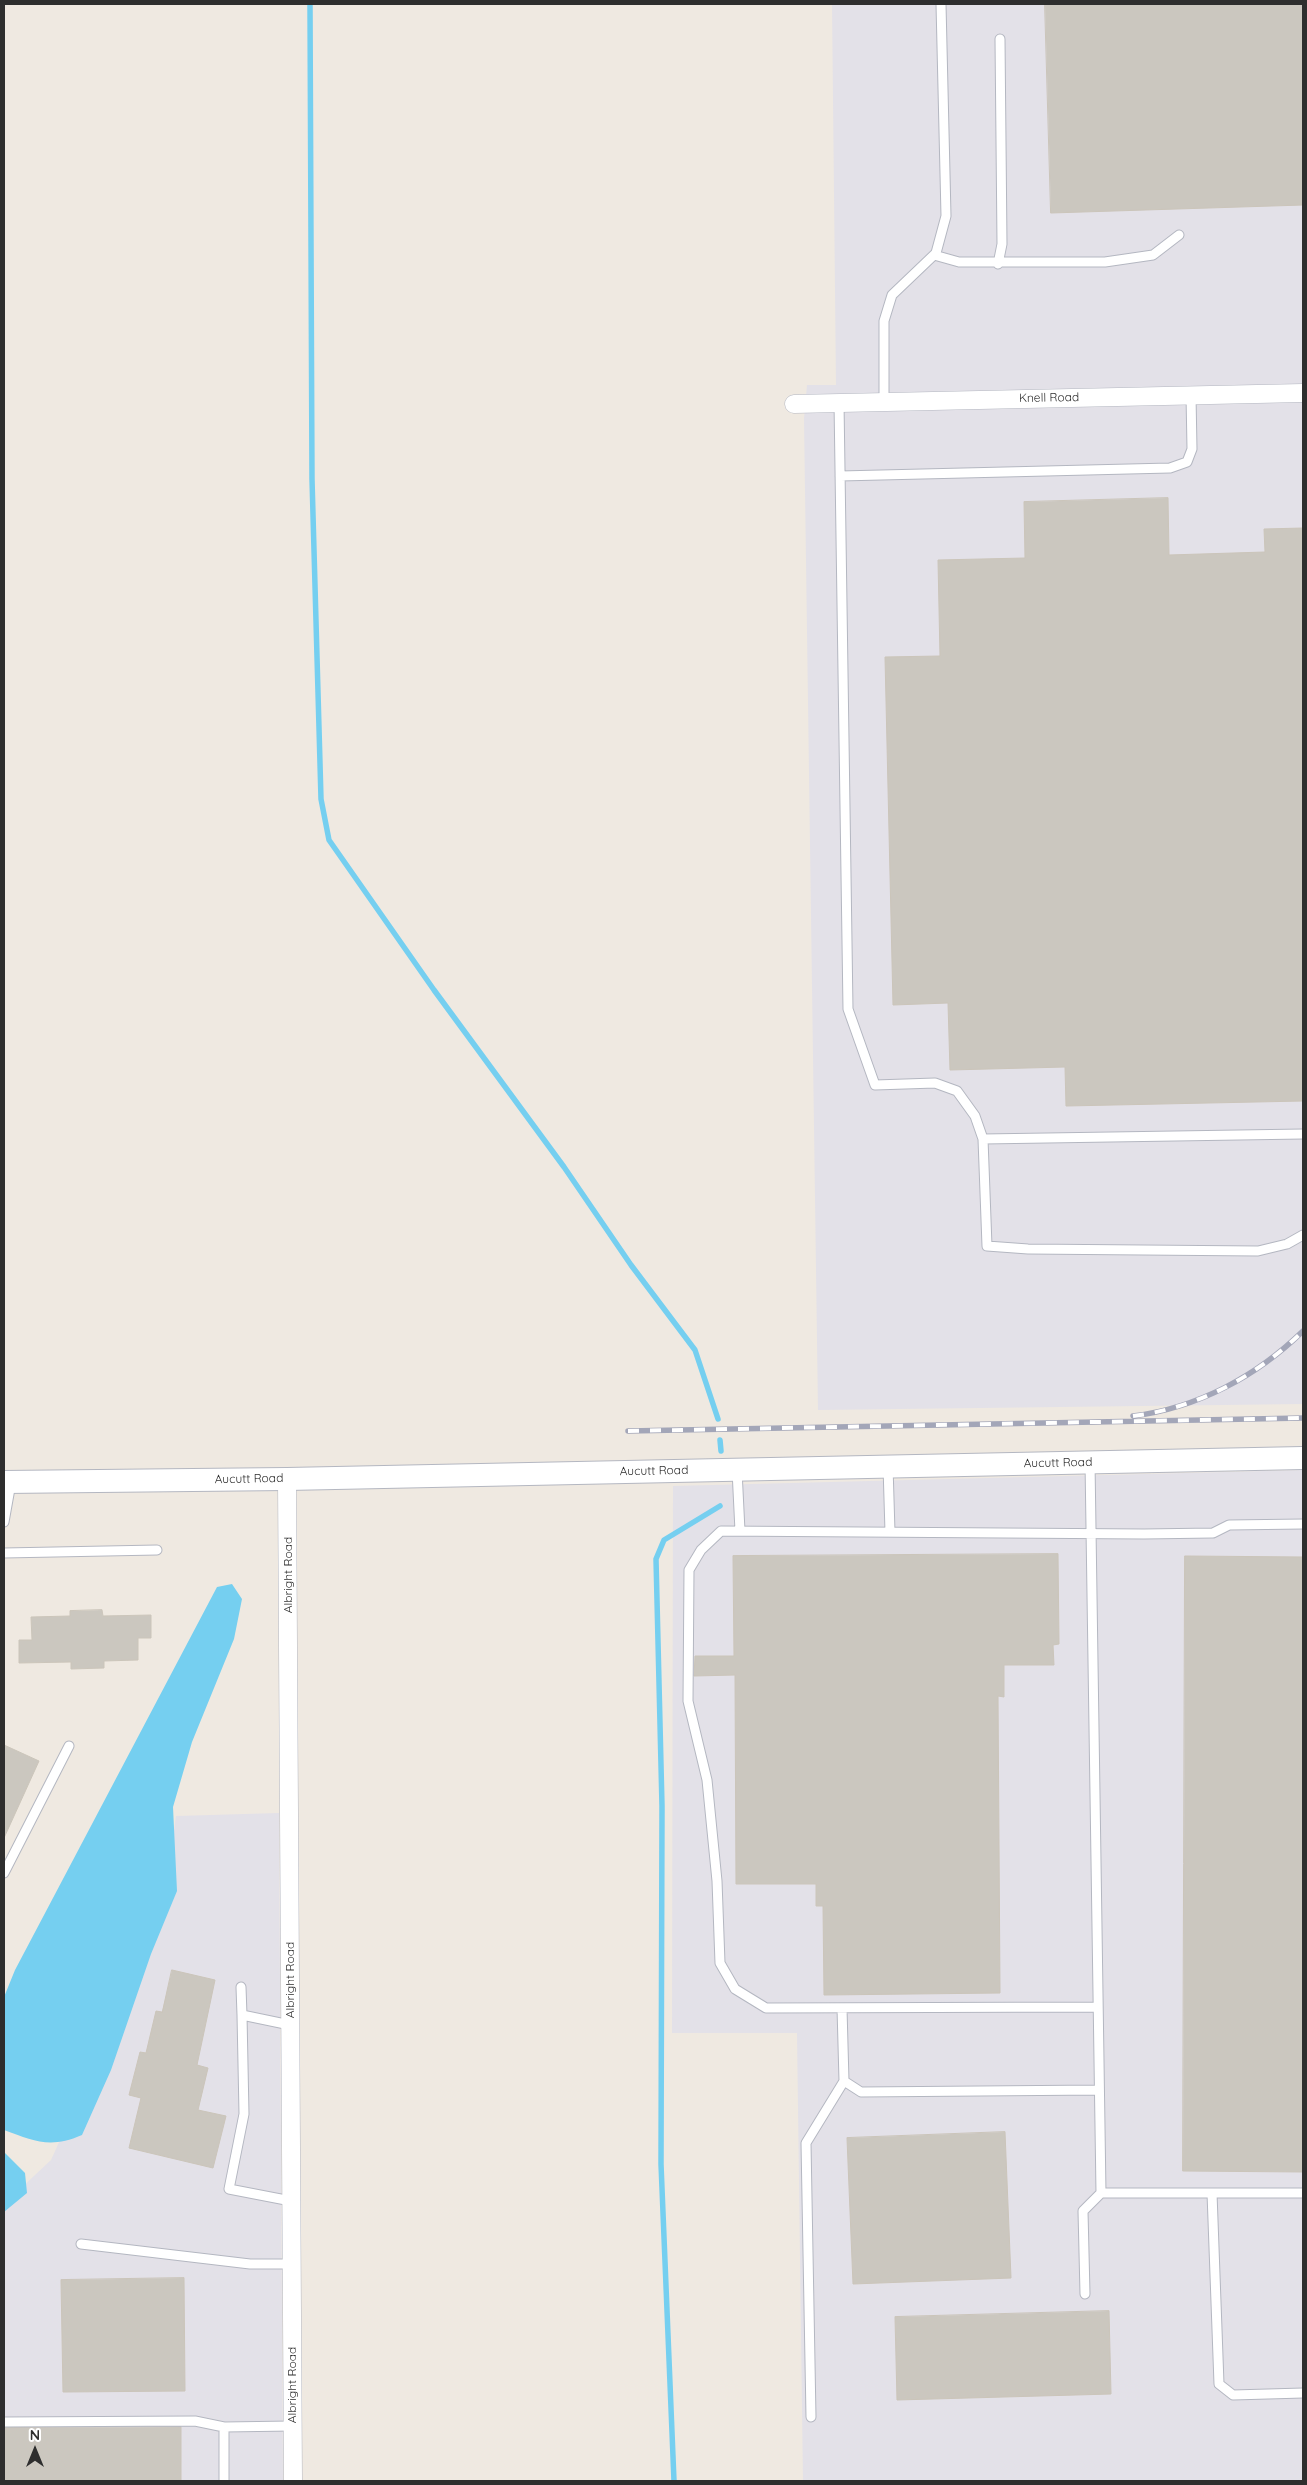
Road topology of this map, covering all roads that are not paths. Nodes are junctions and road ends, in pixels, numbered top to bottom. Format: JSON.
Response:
{"nodes":[{"id":1,"x":941,"y":4,"type":"edge"},
{"id":2,"x":1000,"y":39,"type":"dead end"},
{"id":3,"x":1179,"y":235,"type":"dead end"},
{"id":4,"x":934,"y":255,"type":"junction"},
{"id":5,"x":998,"y":264,"type":"junction"},
{"id":6,"x":1303,"y":393,"type":"edge"},
{"id":7,"x":1191,"y":395,"type":"junction"},
{"id":8,"x":839,"y":402,"type":"junction"},
{"id":9,"x":884,"y":402,"type":"junction"},
{"id":10,"x":794,"y":404,"type":"dead end"},
{"id":11,"x":840,"y":476,"type":"junction"},
{"id":12,"x":1303,"y":1134,"type":"edge"},
{"id":13,"x":983,"y":1139,"type":"junction"},
{"id":14,"x":1303,"y":1235,"type":"edge"},
{"id":15,"x":1303,"y":1458,"type":"edge"},
{"id":16,"x":1090,"y":1462,"type":"junction"},
{"id":17,"x":888,"y":1466,"type":"junction"},
{"id":18,"x":737,"y":1469,"type":"junction"},
{"id":19,"x":287,"y":1479,"type":"junction"},
{"id":20,"x":7,"y":1482,"type":"edge"},
{"id":21,"x":4,"y":1522,"type":"edge"},
{"id":22,"x":1303,"y":1524,"type":"edge"},
{"id":23,"x":740,"y":1531,"type":"junction"},
{"id":24,"x":890,"y":1532,"type":"junction"},
{"id":25,"x":1091,"y":1534,"type":"junction"},
{"id":26,"x":158,"y":1550,"type":"dead end"},
{"id":27,"x":4,"y":1553,"type":"edge"},
{"id":28,"x":70,"y":1746,"type":"dead end"},
{"id":29,"x":4,"y":1873,"type":"edge"},
{"id":30,"x":241,"y":1987,"type":"dead end"},
{"id":31,"x":1098,"y":2007,"type":"junction"},
{"id":32,"x":842,"y":2008,"type":"junction"},
{"id":33,"x":242,"y":2015,"type":"junction"},
{"id":34,"x":290,"y":2025,"type":"junction"},
{"id":35,"x":844,"y":2081,"type":"junction"},
{"id":36,"x":1099,"y":2090,"type":"junction"},
{"id":37,"x":1101,"y":2193,"type":"junction"},
{"id":38,"x":1212,"y":2193,"type":"junction"},
{"id":39,"x":1303,"y":2193,"type":"edge"},
{"id":40,"x":291,"y":2201,"type":"junction"},
{"id":41,"x":81,"y":2244,"type":"dead end"},
{"id":42,"x":291,"y":2264,"type":"junction"},
{"id":43,"x":1085,"y":2294,"type":"dead end"},
{"id":44,"x":1303,"y":2393,"type":"edge"},
{"id":45,"x":811,"y":2417,"type":"dead end"},
{"id":46,"x":4,"y":2422,"type":"edge"},
{"id":47,"x":292,"y":2426,"type":"junction"},
{"id":48,"x":224,"y":2427,"type":"junction"},
{"id":49,"x":224,"y":2481,"type":"edge"},
{"id":50,"x":293,"y":2481,"type":"edge"}],
"edges":[{"from":1,"to":4,"type":"lane"},
{"from":2,"to":5,"type":"lane"},
{"from":3,"to":5,"type":"lane"},
{"from":4,"to":5,"type":"lane"},
{"from":4,"to":9,"type":"lane"},
{"from":6,"to":7,"type":"street","name":"Knell Road"},
{"from":7,"to":9,"type":"street","name":"Knell Road"},
{"from":7,"to":11,"type":"lane"},
{"from":8,"to":9,"type":"street","name":"Knell Road"},
{"from":8,"to":10,"type":"street","name":"Knell Road"},
{"from":8,"to":11,"type":"lane"},
{"from":11,"to":13,"type":"lane"},
{"from":12,"to":13,"type":"lane"},
{"from":13,"to":14,"type":"lane"},
{"from":15,"to":16,"type":"street","name":"Aucutt Road"},
{"from":16,"to":17,"type":"street","name":"Aucutt Road"},
{"from":16,"to":25,"type":"lane"},
{"from":17,"to":18,"type":"street","name":"Aucutt Road"},
{"from":17,"to":24,"type":"lane"},
{"from":18,"to":19,"type":"street","name":"Aucutt Road"},
{"from":18,"to":23,"type":"lane"},
{"from":19,"to":20,"type":"street","name":"Aucutt Road"},
{"from":19,"to":34,"type":"street","name":"Albright Road"},
{"from":20,"to":21,"type":"lane"},
{"from":22,"to":25,"type":"lane"},
{"from":23,"to":24,"type":"lane"},
{"from":23,"to":32,"type":"lane"},
{"from":24,"to":25,"type":"lane"},
{"from":25,"to":31,"type":"lane"},
{"from":26,"to":27,"type":"lane"},
{"from":28,"to":29,"type":"lane"},
{"from":30,"to":33,"type":"lane"},
{"from":31,"to":32,"type":"lane"},
{"from":31,"to":36,"type":"lane"},
{"from":32,"to":35,"type":"lane"},
{"from":33,"to":34,"type":"lane"},
{"from":33,"to":40,"type":"lane"},
{"from":34,"to":40,"type":"street","name":"Albright Road"},
{"from":35,"to":36,"type":"lane"},
{"from":35,"to":45,"type":"lane"},
{"from":36,"to":37,"type":"lane"},
{"from":37,"to":38,"type":"lane"},
{"from":37,"to":43,"type":"lane"},
{"from":38,"to":39,"type":"lane"},
{"from":38,"to":44,"type":"lane"},
{"from":40,"to":42,"type":"street","name":"Albright Road"},
{"from":41,"to":42,"type":"lane"},
{"from":42,"to":47,"type":"street","name":"Albright Road"},
{"from":46,"to":48,"type":"lane"},
{"from":47,"to":48,"type":"lane"},
{"from":47,"to":50,"type":"street","name":"Albright Road"},
{"from":48,"to":49,"type":"lane"}]}
